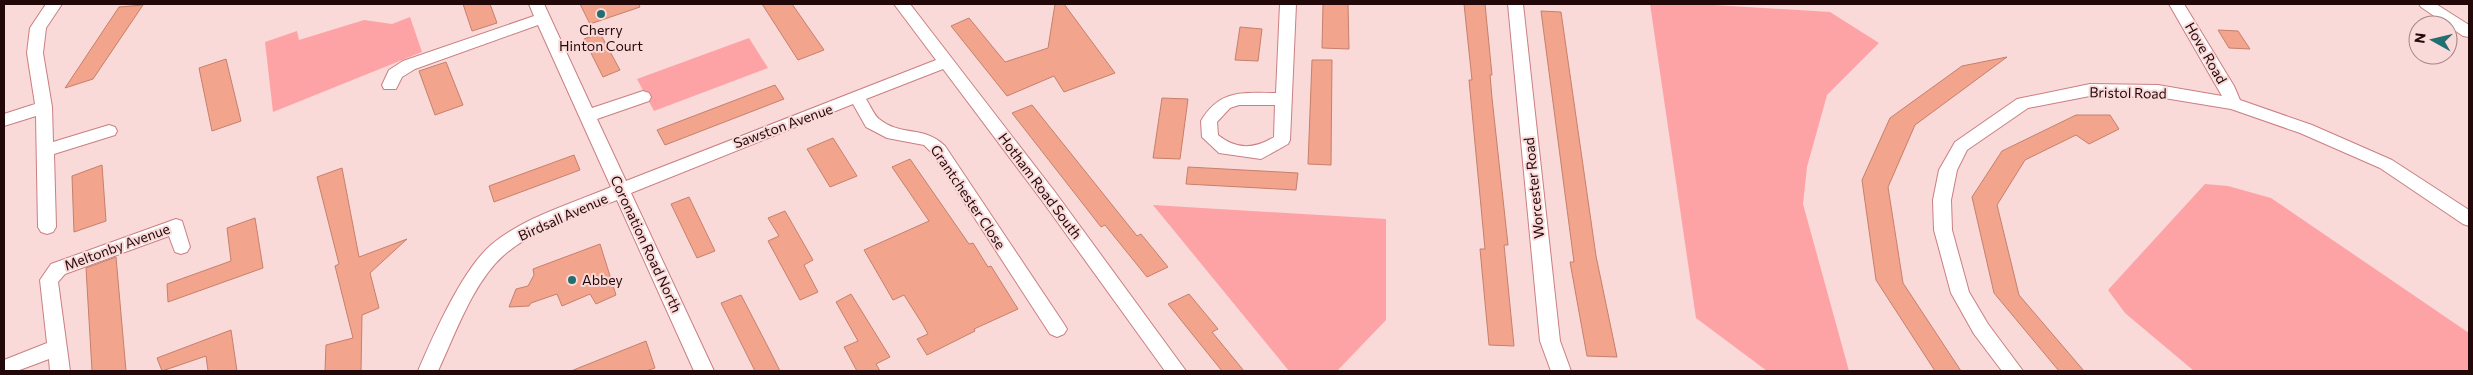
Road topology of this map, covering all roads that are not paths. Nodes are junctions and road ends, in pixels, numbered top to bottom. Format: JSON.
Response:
{"nodes":[{"id":1,"x":54,"y":4,"type":"edge"},
{"id":2,"x":902,"y":4,"type":"edge"},
{"id":3,"x":1287,"y":4,"type":"edge"},
{"id":4,"x":1515,"y":4,"type":"edge"},
{"id":5,"x":2177,"y":4,"type":"edge"},
{"id":6,"x":2426,"y":4,"type":"edge"},
{"id":7,"x":540,"y":11,"type":"edge"},
{"id":8,"x":2469,"y":32,"type":"edge"},
{"id":9,"x":946,"y":62,"type":"junction"},
{"id":10,"x":390,"y":85,"type":"dead end"},
{"id":11,"x":643,"y":98,"type":"dead end"},
{"id":12,"x":856,"y":98,"type":"junction"},
{"id":13,"x":1283,"y":99,"type":"junction"},
{"id":14,"x":2233,"y":104,"type":"junction"},
{"id":15,"x":44,"y":107,"type":"junction"},
{"id":16,"x":588,"y":116,"type":"junction"},
{"id":17,"x":4,"y":120,"type":"edge"},
{"id":18,"x":109,"y":131,"type":"dead end"},
{"id":19,"x":46,"y":150,"type":"junction"},
{"id":20,"x":621,"y":191,"type":"junction"},
{"id":21,"x":2469,"y":219,"type":"edge"},
{"id":22,"x":47,"y":227,"type":"dead end"},
{"id":23,"x":181,"y":247,"type":"dead end"},
{"id":24,"x":1056,"y":328,"type":"dead end"},
{"id":25,"x":58,"y":347,"type":"junction"},
{"id":26,"x":4,"y":368,"type":"edge"},
{"id":27,"x":60,"y":371,"type":"edge"},
{"id":28,"x":428,"y":371,"type":"edge"},
{"id":29,"x":704,"y":371,"type":"edge"},
{"id":30,"x":1176,"y":371,"type":"edge"},
{"id":31,"x":1561,"y":371,"type":"edge"},
{"id":32,"x":2013,"y":371,"type":"edge"}],
"edges":[{"from":1,"to":15,"type":"street"},
{"from":2,"to":9,"type":"street","name":"Hotham Road South"},
{"from":3,"to":13,"type":"street"},
{"from":4,"to":31,"type":"street","name":"Worcester Road"},
{"from":5,"to":14,"type":"street","name":"Hove Road"},
{"from":6,"to":8,"type":"street"},
{"from":7,"to":10,"type":"street"},
{"from":7,"to":16,"type":"street","name":"Coronation Road North"},
{"from":9,"to":12,"type":"street","name":"Sawston Avenue"},
{"from":9,"to":30,"type":"street","name":"Hotham Road South"},
{"from":11,"to":16,"type":"street"},
{"from":12,"to":20,"type":"street","name":"Sawston Avenue"},
{"from":12,"to":24,"type":"street","name":"Grantchester Close"},
{"from":13,"to":13,"type":"street"},
{"from":14,"to":21,"type":"street","name":"Bristol Road"},
{"from":14,"to":32,"type":"street","name":"Bristol Road"},
{"from":15,"to":17,"type":"street"},
{"from":15,"to":19,"type":"street"},
{"from":16,"to":20,"type":"street","name":"Coronation Road North"},
{"from":18,"to":19,"type":"street"},
{"from":19,"to":22,"type":"street"},
{"from":20,"to":28,"type":"street","name":"Birdsall Avenue"},
{"from":20,"to":29,"type":"street","name":"Coronation Road North"},
{"from":23,"to":25,"type":"street","name":"Meltonby Avenue"},
{"from":25,"to":26,"type":"street"},
{"from":25,"to":27,"type":"street","name":"Meltonby Avenue"}]}
